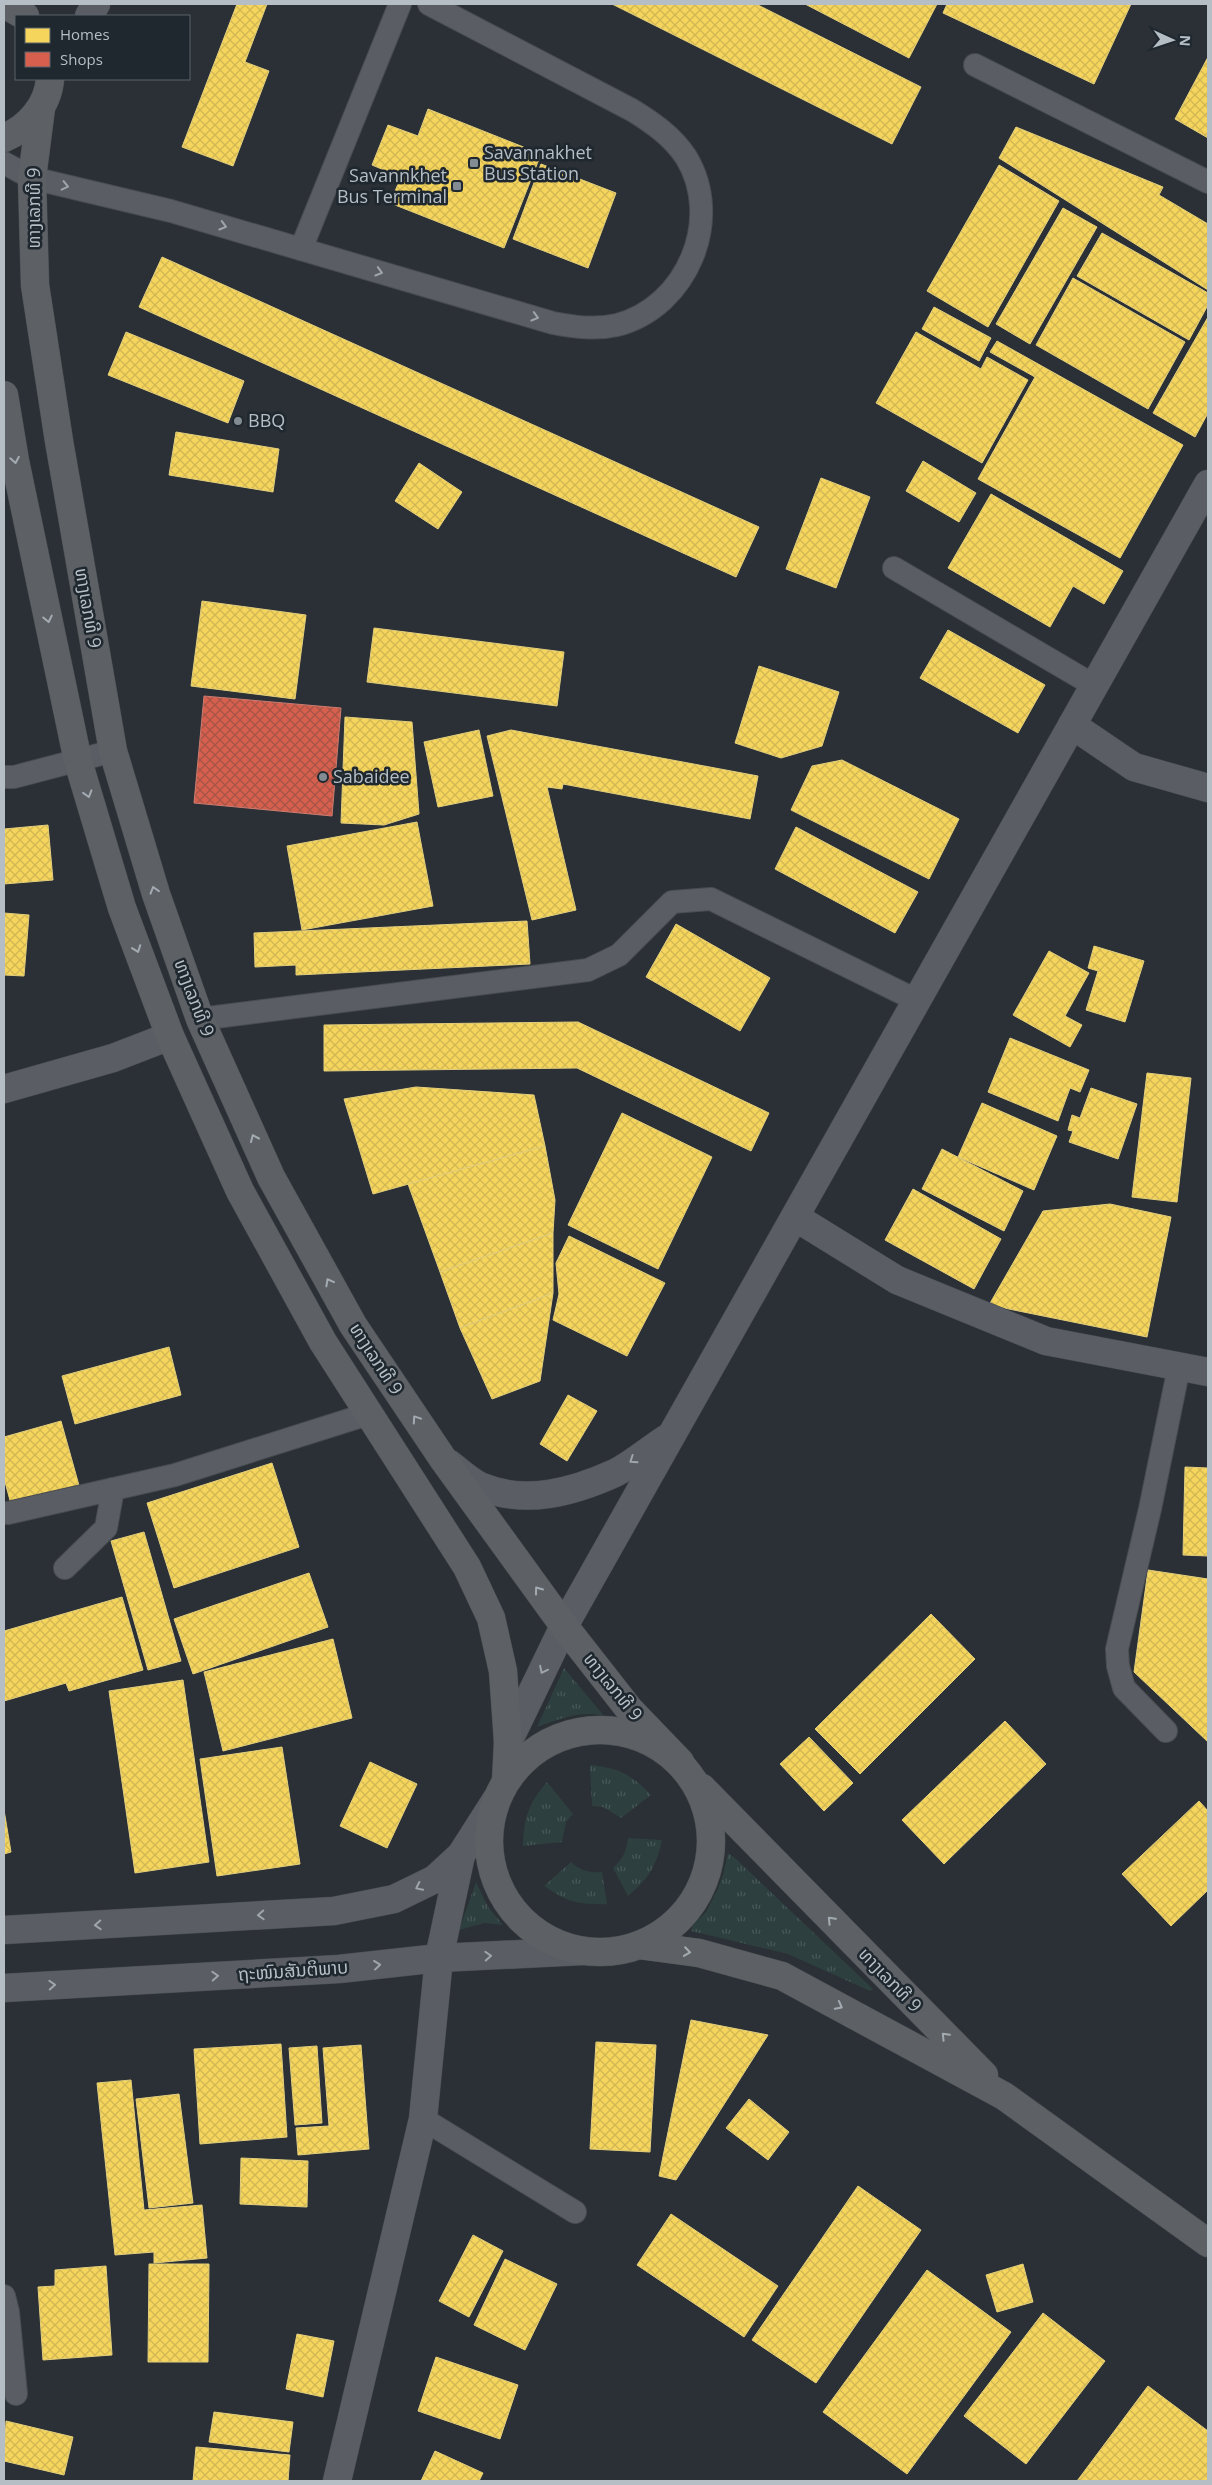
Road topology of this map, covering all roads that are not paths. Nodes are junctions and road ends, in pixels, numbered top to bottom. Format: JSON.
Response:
{"nodes":[{"id":1,"x":96,"y":4,"type":"edge"},
{"id":2,"x":400,"y":4,"type":"edge"},
{"id":3,"x":430,"y":4,"type":"edge"},
{"id":4,"x":90,"y":15,"type":"edge"},
{"id":5,"x":975,"y":65,"type":"dead end"},
{"id":6,"x":48,"y":88,"type":"edge"},
{"id":7,"x":4,"y":138,"type":"edge"},
{"id":8,"x":4,"y":163,"type":"edge"},
{"id":9,"x":32,"y":178,"type":"junction"},
{"id":10,"x":1208,"y":182,"type":"edge"},
{"id":11,"x":301,"y":249,"type":"junction"},
{"id":12,"x":4,"y":394,"type":"edge"},
{"id":13,"x":1208,"y":484,"type":"edge"},
{"id":14,"x":894,"y":568,"type":"dead end"},
{"id":15,"x":1095,"y":686,"type":"junction"},
{"id":16,"x":1072,"y":725,"type":"junction"},
{"id":17,"x":113,"y":751,"type":"junction"},
{"id":18,"x":78,"y":761,"type":"junction"},
{"id":19,"x":4,"y":777,"type":"edge"},
{"id":20,"x":1208,"y":788,"type":"edge"},
{"id":21,"x":918,"y":1001,"type":"junction"},
{"id":22,"x":200,"y":1019,"type":"junction"},
{"id":23,"x":170,"y":1036,"type":"junction"},
{"id":24,"x":4,"y":1089,"type":"edge"},
{"id":25,"x":796,"y":1217,"type":"junction"},
{"id":26,"x":353,"y":1325,"type":"junction"},
{"id":27,"x":323,"y":1342,"type":"junction"},
{"id":28,"x":1179,"y":1367,"type":"junction"},
{"id":29,"x":1208,"y":1372,"type":"edge"},
{"id":30,"x":368,"y":1414,"type":"junction"},
{"id":31,"x":674,"y":1433,"type":"junction"},
{"id":32,"x":443,"y":1459,"type":"junction"},
{"id":33,"x":113,"y":1489,"type":"junction"},
{"id":34,"x":8,"y":1513,"type":"dead end"},
{"id":35,"x":65,"y":1568,"type":"dead end"},
{"id":36,"x":564,"y":1626,"type":"junction"},
{"id":37,"x":1166,"y":1730,"type":"dead end"},
{"id":38,"x":508,"y":1742,"type":"junction"},
{"id":39,"x":686,"y":1770,"type":"junction"},
{"id":40,"x":501,"y":1791,"type":"junction"},
{"id":41,"x":461,"y":1855,"type":"junction"},
{"id":42,"x":4,"y":1930,"type":"edge"},
{"id":43,"x":639,"y":1945,"type":"junction"},
{"id":44,"x":583,"y":1951,"type":"junction"},
{"id":45,"x":439,"y":1958,"type":"junction"},
{"id":46,"x":4,"y":1988,"type":"edge"},
{"id":47,"x":1004,"y":2096,"type":"junction"},
{"id":48,"x":423,"y":2119,"type":"junction"},
{"id":49,"x":575,"y":2212,"type":"dead end"},
{"id":50,"x":1208,"y":2243,"type":"edge"},
{"id":51,"x":4,"y":2296,"type":"edge"},
{"id":52,"x":16,"y":2394,"type":"dead end"},
{"id":53,"x":337,"y":2481,"type":"edge"}],
"edges":[{"from":1,"to":4,"type":"street"},
{"from":2,"to":11,"type":"lane"},
{"from":11,"to":3,"type":"lane","one_way":true},
{"from":5,"to":10,"type":"lane"},
{"from":6,"to":7,"type":"main road"},
{"from":6,"to":9,"type":"main road","name":"ທາງເລກທີ 9"},
{"from":8,"to":9,"type":"lane"},
{"from":9,"to":11,"type":"lane","one_way":true},
{"from":9,"to":17,"type":"main road","name":"ທາງເລກທີ 9"},
{"from":12,"to":18,"type":"main road","name":"ທາງເລກທີ 9","one_way":true},
{"from":13,"to":15,"type":"street"},
{"from":14,"to":15,"type":"lane"},
{"from":15,"to":16,"type":"street"},
{"from":16,"to":20,"type":"street"},
{"from":16,"to":21,"type":"street"},
{"from":17,"to":18,"type":"lane"},
{"from":22,"to":17,"type":"main road","name":"ທາງເລກທີ 9","one_way":true},
{"from":18,"to":19,"type":"lane"},
{"from":18,"to":23,"type":"main road","name":"ທາງເລກທີ 9","one_way":true},
{"from":21,"to":22,"type":"lane"},
{"from":21,"to":25,"type":"street"},
{"from":26,"to":22,"type":"main road","name":"ທາງເລກທີ 9","one_way":true},
{"from":23,"to":24,"type":"street"},
{"from":23,"to":27,"type":"main road","name":"ທາງເລກທີ 9"},
{"from":25,"to":28,"type":"street"},
{"from":25,"to":31,"type":"street"},
{"from":26,"to":27,"type":"main road"},
{"from":32,"to":26,"type":"main road","name":"ທາງເລກທີ 9","one_way":true},
{"from":27,"to":30,"type":"main road","name":"ທາງເລກທີ 9"},
{"from":28,"to":29,"type":"street"},
{"from":28,"to":37,"type":"lane"},
{"from":30,"to":33,"type":"lane"},
{"from":30,"to":38,"type":"main road","name":"ທາງເລກທີ 9"},
{"from":31,"to":32,"type":"street","one_way":true},
{"from":31,"to":36,"type":"street"},
{"from":36,"to":32,"type":"main road","name":"ທາງເລກທີ 9","one_way":true},
{"from":33,"to":34,"type":"lane"},
{"from":33,"to":35,"type":"lane"},
{"from":36,"to":38,"type":"street","one_way":true},
{"from":36,"to":39,"type":"main road","name":"ທາງເລກທີ 9"},
{"from":38,"to":40,"type":"main road","name":"ທາງເລກທີ 9"},
{"from":39,"to":40,"type":"main road","name":"ທາງເລກທີ 9"},
{"from":39,"to":43,"type":"main road","name":"ທາງເລກທີ 9"},
{"from":47,"to":39,"type":"main road","name":"ທາງເລກທີ 9","one_way":true},
{"from":40,"to":41,"type":"street"},
{"from":40,"to":44,"type":"main road","name":"ທາງເລກທີ 9"},
{"from":41,"to":42,"type":"street","one_way":true},
{"from":41,"to":45,"type":"street"},
{"from":43,"to":44,"type":"main road","name":"ທາງເລກທີ 9"},
{"from":43,"to":47,"type":"main road","name":"ທາງເລກທີ 9","one_way":true},
{"from":45,"to":44,"type":"street","name":"ຖະໜົນສັນຕິພາບ","one_way":true},
{"from":46,"to":45,"type":"street","name":"ຖະໜົນສັນຕິພາບ","one_way":true},
{"from":45,"to":48,"type":"street"},
{"from":47,"to":50,"type":"main road","name":"ທາງເລກທີ 9"},
{"from":48,"to":49,"type":"lane"},
{"from":48,"to":53,"type":"street"},
{"from":51,"to":52,"type":"lane"}]}
